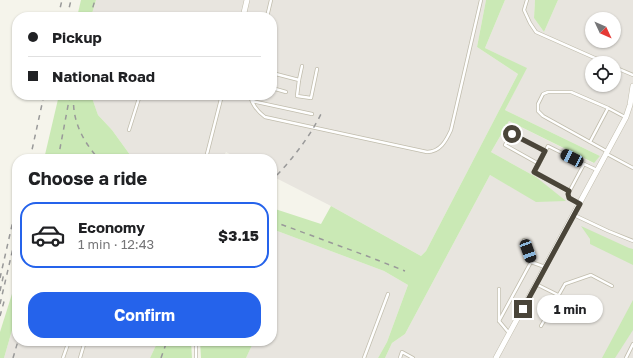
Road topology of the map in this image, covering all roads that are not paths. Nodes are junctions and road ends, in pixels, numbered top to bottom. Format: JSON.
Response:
{"nodes":[{"id":1,"x":247,"y":0,"type":"edge"},
{"id":2,"x":271,"y":0,"type":"edge"},
{"id":3,"x":481,"y":0,"type":"edge"},
{"id":4,"x":527,"y":0,"type":"edge"},
{"id":5,"x":244,"y":12,"type":"edge"},
{"id":6,"x":268,"y":12,"type":"edge"},
{"id":7,"x":590,"y":56,"type":"edge"},
{"id":8,"x":302,"y":66,"type":"dead end"},
{"id":9,"x":318,"y":69,"type":"dead end"},
{"id":10,"x":621,"y":70,"type":"edge"},
{"id":11,"x":277,"y":75,"type":"edge"},
{"id":12,"x":633,"y":75,"type":"edge"},
{"id":13,"x":299,"y":80,"type":"junction"},
{"id":14,"x":633,"y":86,"type":"edge"},
{"id":15,"x":277,"y":89,"type":"edge"},
{"id":16,"x":286,"y":92,"type":"dead end"},
{"id":17,"x":632,"y":97,"type":"edge"},
{"id":18,"x":138,"y":100,"type":"edge"},
{"id":19,"x":221,"y":100,"type":"edge"},
{"id":20,"x":252,"y":101,"type":"joint"},
{"id":21,"x":608,"y":108,"type":"junction"},
{"id":22,"x":312,"y":114,"type":"dead end"},
{"id":23,"x":626,"y":117,"type":"junction"},
{"id":24,"x":129,"y":130,"type":"dead end"},
{"id":25,"x":590,"y":142,"type":"junction"},
{"id":26,"x":545,"y":151,"type":"junction"},
{"id":27,"x":607,"y":153,"type":"junction"},
{"id":28,"x":206,"y":154,"type":"dead end"},
{"id":29,"x":539,"y":164,"type":"junction"},
{"id":30,"x":584,"y":164,"type":"junction"},
{"id":31,"x":633,"y":168,"type":"edge"},
{"id":32,"x":598,"y":171,"type":"junction"},
{"id":33,"x":569,"y":191,"type":"junction"},
{"id":34,"x":580,"y":204,"type":"junction"},
{"id":35,"x":573,"y":214,"type":"junction"},
{"id":36,"x":524,"y":240,"type":"dead end"},
{"id":37,"x":633,"y":241,"type":"edge"},
{"id":38,"x":532,"y":262,"type":"junction"},
{"id":39,"x":545,"y":267,"type":"junction"},
{"id":40,"x":536,"y":284,"type":"junction"},
{"id":41,"x":612,"y":286,"type":"dead end"},
{"id":42,"x":498,"y":289,"type":"dead end"},
{"id":43,"x":388,"y":294,"type":"dead end"},
{"id":44,"x":558,"y":295,"type":"junction"},
{"id":45,"x":499,"y":322,"type":"junction"},
{"id":46,"x":541,"y":326,"type":"dead end"},
{"id":47,"x":510,"y":334,"type":"junction"},
{"id":48,"x":633,"y":344,"type":"edge"},
{"id":49,"x":67,"y":346,"type":"edge"},
{"id":50,"x":84,"y":346,"type":"edge"},
{"id":51,"x":196,"y":346,"type":"edge"},
{"id":52,"x":63,"y":358,"type":"edge"},
{"id":53,"x":80,"y":358,"type":"edge"},
{"id":54,"x":196,"y":358,"type":"edge"},
{"id":55,"x":364,"y":358,"type":"edge"},
{"id":56,"x":400,"y":358,"type":"edge"},
{"id":57,"x":414,"y":358,"type":"edge"},
{"id":58,"x":496,"y":358,"type":"edge"},
{"id":59,"x":626,"y":358,"type":"edge"}],
"edges":[{"from":1,"to":5,"type":"street"},
{"from":2,"to":6,"type":"lane"},
{"from":3,"to":20,"type":"lane"},
{"from":4,"to":7,"type":"lane"},
{"from":8,"to":13,"type":"lane"},
{"from":9,"to":13,"type":"lane"},
{"from":10,"to":12,"type":"lane"},
{"from":11,"to":13,"type":"lane"},
{"from":14,"to":17,"type":"street"},
{"from":15,"to":16,"type":"lane"},
{"from":17,"to":23,"type":"street"},
{"from":18,"to":24,"type":"lane"},
{"from":19,"to":28,"type":"lane"},
{"from":20,"to":22,"type":"lane"},
{"from":21,"to":23,"type":"lane"},
{"from":21,"to":25,"type":"lane"},
{"from":21,"to":25,"type":"lane"},
{"from":23,"to":27,"type":"street"},
{"from":25,"to":27,"type":"lane"},
{"from":26,"to":29,"type":"lane"},
{"from":26,"to":29,"type":"lane"},
{"from":26,"to":30,"type":"lane"},
{"from":27,"to":31,"type":"lane"},
{"from":27,"to":32,"type":"street"},
{"from":29,"to":33,"type":"lane"},
{"from":30,"to":32,"type":"lane"},
{"from":30,"to":33,"type":"lane"},
{"from":32,"to":34,"type":"street"},
{"from":33,"to":34,"type":"lane"},
{"from":34,"to":35,"type":"street"},
{"from":35,"to":37,"type":"lane"},
{"from":35,"to":39,"type":"street"},
{"from":36,"to":38,"type":"lane"},
{"from":38,"to":39,"type":"lane"},
{"from":38,"to":45,"type":"lane"},
{"from":39,"to":40,"type":"street"},
{"from":40,"to":44,"type":"lane"},
{"from":40,"to":47,"type":"street"},
{"from":41,"to":44,"type":"lane"},
{"from":42,"to":45,"type":"lane"},
{"from":43,"to":55,"type":"lane"},
{"from":44,"to":46,"type":"lane"},
{"from":45,"to":47,"type":"lane"},
{"from":47,"to":58,"type":"street"},
{"from":48,"to":59,"type":"lane"},
{"from":49,"to":52,"type":"lane"},
{"from":50,"to":53,"type":"lane"},
{"from":51,"to":54,"type":"lane"},
{"from":56,"to":57,"type":"lane"}]}
